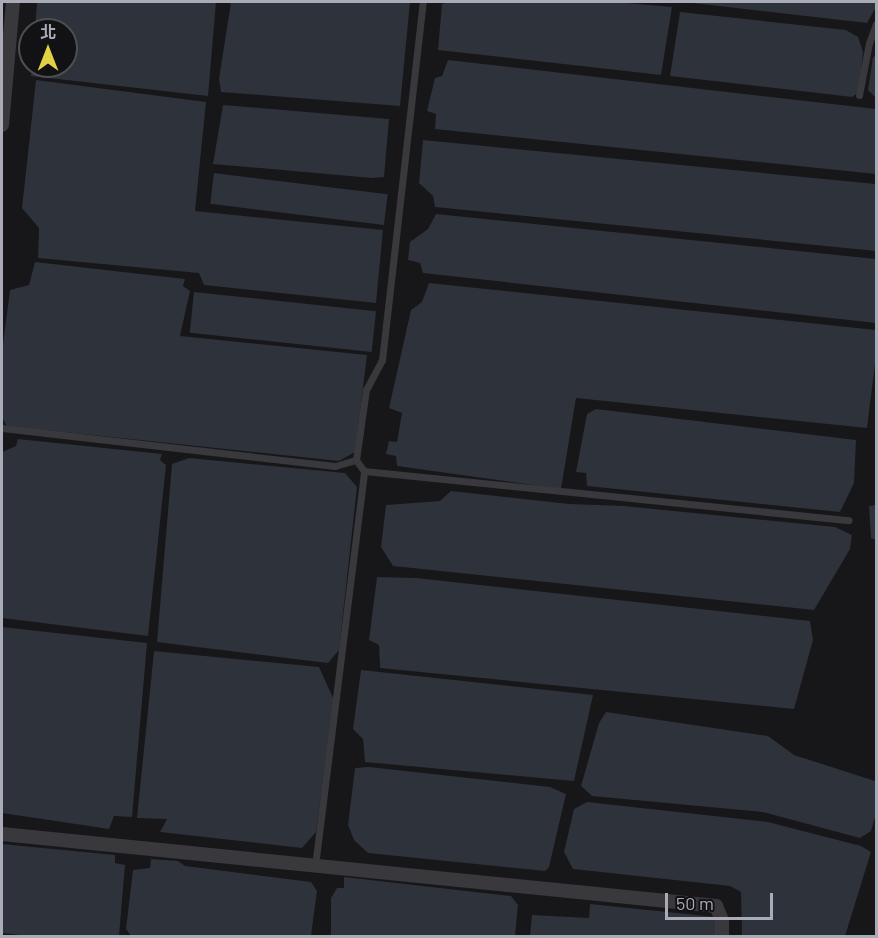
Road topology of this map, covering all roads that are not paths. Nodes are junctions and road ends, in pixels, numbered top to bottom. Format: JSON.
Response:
{"nodes":[{"id":1,"x":14,"y":2,"type":"edge"},
{"id":2,"x":423,"y":2,"type":"edge"},
{"id":3,"x":876,"y":24,"type":"edge"},
{"id":4,"x":859,"y":95,"type":"dead end"},
{"id":5,"x":2,"y":125,"type":"edge"},
{"id":6,"x":2,"y":428,"type":"edge"},
{"id":7,"x":356,"y":460,"type":"junction"},
{"id":8,"x":364,"y":471,"type":"junction"},
{"id":9,"x":849,"y":520,"type":"dead end"},
{"id":10,"x":2,"y":834,"type":"edge"},
{"id":11,"x":315,"y":866,"type":"junction"},
{"id":12,"x":722,"y":936,"type":"edge"}],
"edges":[{"from":1,"to":5,"type":"street"},
{"from":2,"to":7,"type":"lane"},
{"from":3,"to":4,"type":"lane"},
{"from":6,"to":7,"type":"lane"},
{"from":7,"to":8,"type":"lane"},
{"from":8,"to":9,"type":"lane"},
{"from":8,"to":11,"type":"lane"},
{"from":10,"to":11,"type":"street"},
{"from":11,"to":12,"type":"street"}]}
